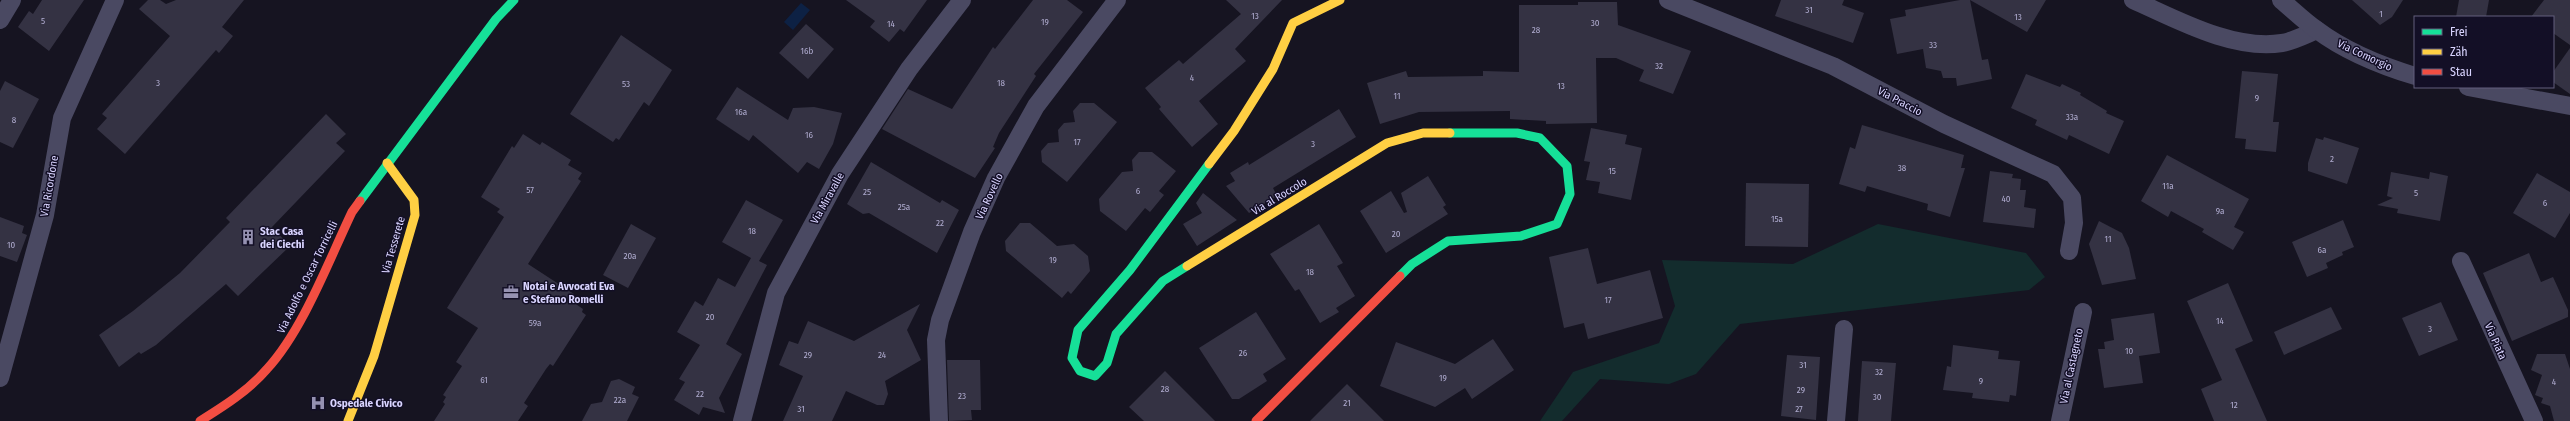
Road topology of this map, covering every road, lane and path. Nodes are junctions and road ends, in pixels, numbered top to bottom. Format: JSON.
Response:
{"nodes":[{"id":1,"x":12,"y":0,"type":"edge"},
{"id":2,"x":115,"y":0,"type":"edge"},
{"id":3,"x":514,"y":0,"type":"edge"},
{"id":4,"x":962,"y":0,"type":"edge"},
{"id":5,"x":1117,"y":0,"type":"edge"},
{"id":6,"x":1340,"y":0,"type":"edge"},
{"id":7,"x":1668,"y":0,"type":"edge"},
{"id":8,"x":2133,"y":0,"type":"edge"},
{"id":9,"x":2281,"y":0,"type":"edge"},
{"id":10,"x":0,"y":20,"type":"edge"},
{"id":11,"x":2316,"y":30,"type":"junction"},
{"id":12,"x":2414,"y":76,"type":"edge"},
{"id":13,"x":2473,"y":88,"type":"edge"},
{"id":14,"x":2570,"y":106,"type":"edge"},
{"id":15,"x":387,"y":163,"type":"junction"},
{"id":16,"x":2069,"y":251,"type":"dead end"},
{"id":17,"x":2461,"y":261,"type":"dead end"},
{"id":18,"x":2082,"y":312,"type":"dead end"},
{"id":19,"x":1844,"y":329,"type":"dead end"},
{"id":20,"x":0,"y":378,"type":"edge"},
{"id":21,"x":200,"y":421,"type":"edge"},
{"id":22,"x":348,"y":421,"type":"edge"},
{"id":23,"x":742,"y":421,"type":"edge"},
{"id":24,"x":939,"y":421,"type":"edge"},
{"id":25,"x":1256,"y":421,"type":"edge"},
{"id":26,"x":1836,"y":421,"type":"edge"},
{"id":27,"x":2060,"y":421,"type":"edge"},
{"id":28,"x":2534,"y":421,"type":"edge"}],
"edges":[{"from":1,"to":10,"type":"street"},
{"from":2,"to":20,"type":"street","name":"Via Ricordone"},
{"from":3,"to":15,"type":"street"},
{"from":4,"to":23,"type":"street","name":"Via Miravalle"},
{"from":5,"to":24,"type":"street","name":"Via Rovello"},
{"from":6,"to":25,"type":"street","name":"Via al Roccolo"},
{"from":7,"to":16,"type":"street","name":"Via Praccio"},
{"from":8,"to":11,"type":"street"},
{"from":9,"to":11,"type":"street"},
{"from":11,"to":12,"type":"street","name":"Via Comorgio"},
{"from":13,"to":14,"type":"street"},
{"from":15,"to":21,"type":"street","name":"Via Adolfo e Oscar Torricelli"},
{"from":15,"to":22,"type":"street","name":"Via Tesserete"},
{"from":17,"to":28,"type":"street","name":"Via Piata"},
{"from":18,"to":27,"type":"street","name":"Via al Castagneto"},
{"from":19,"to":26,"type":"street"}]}
